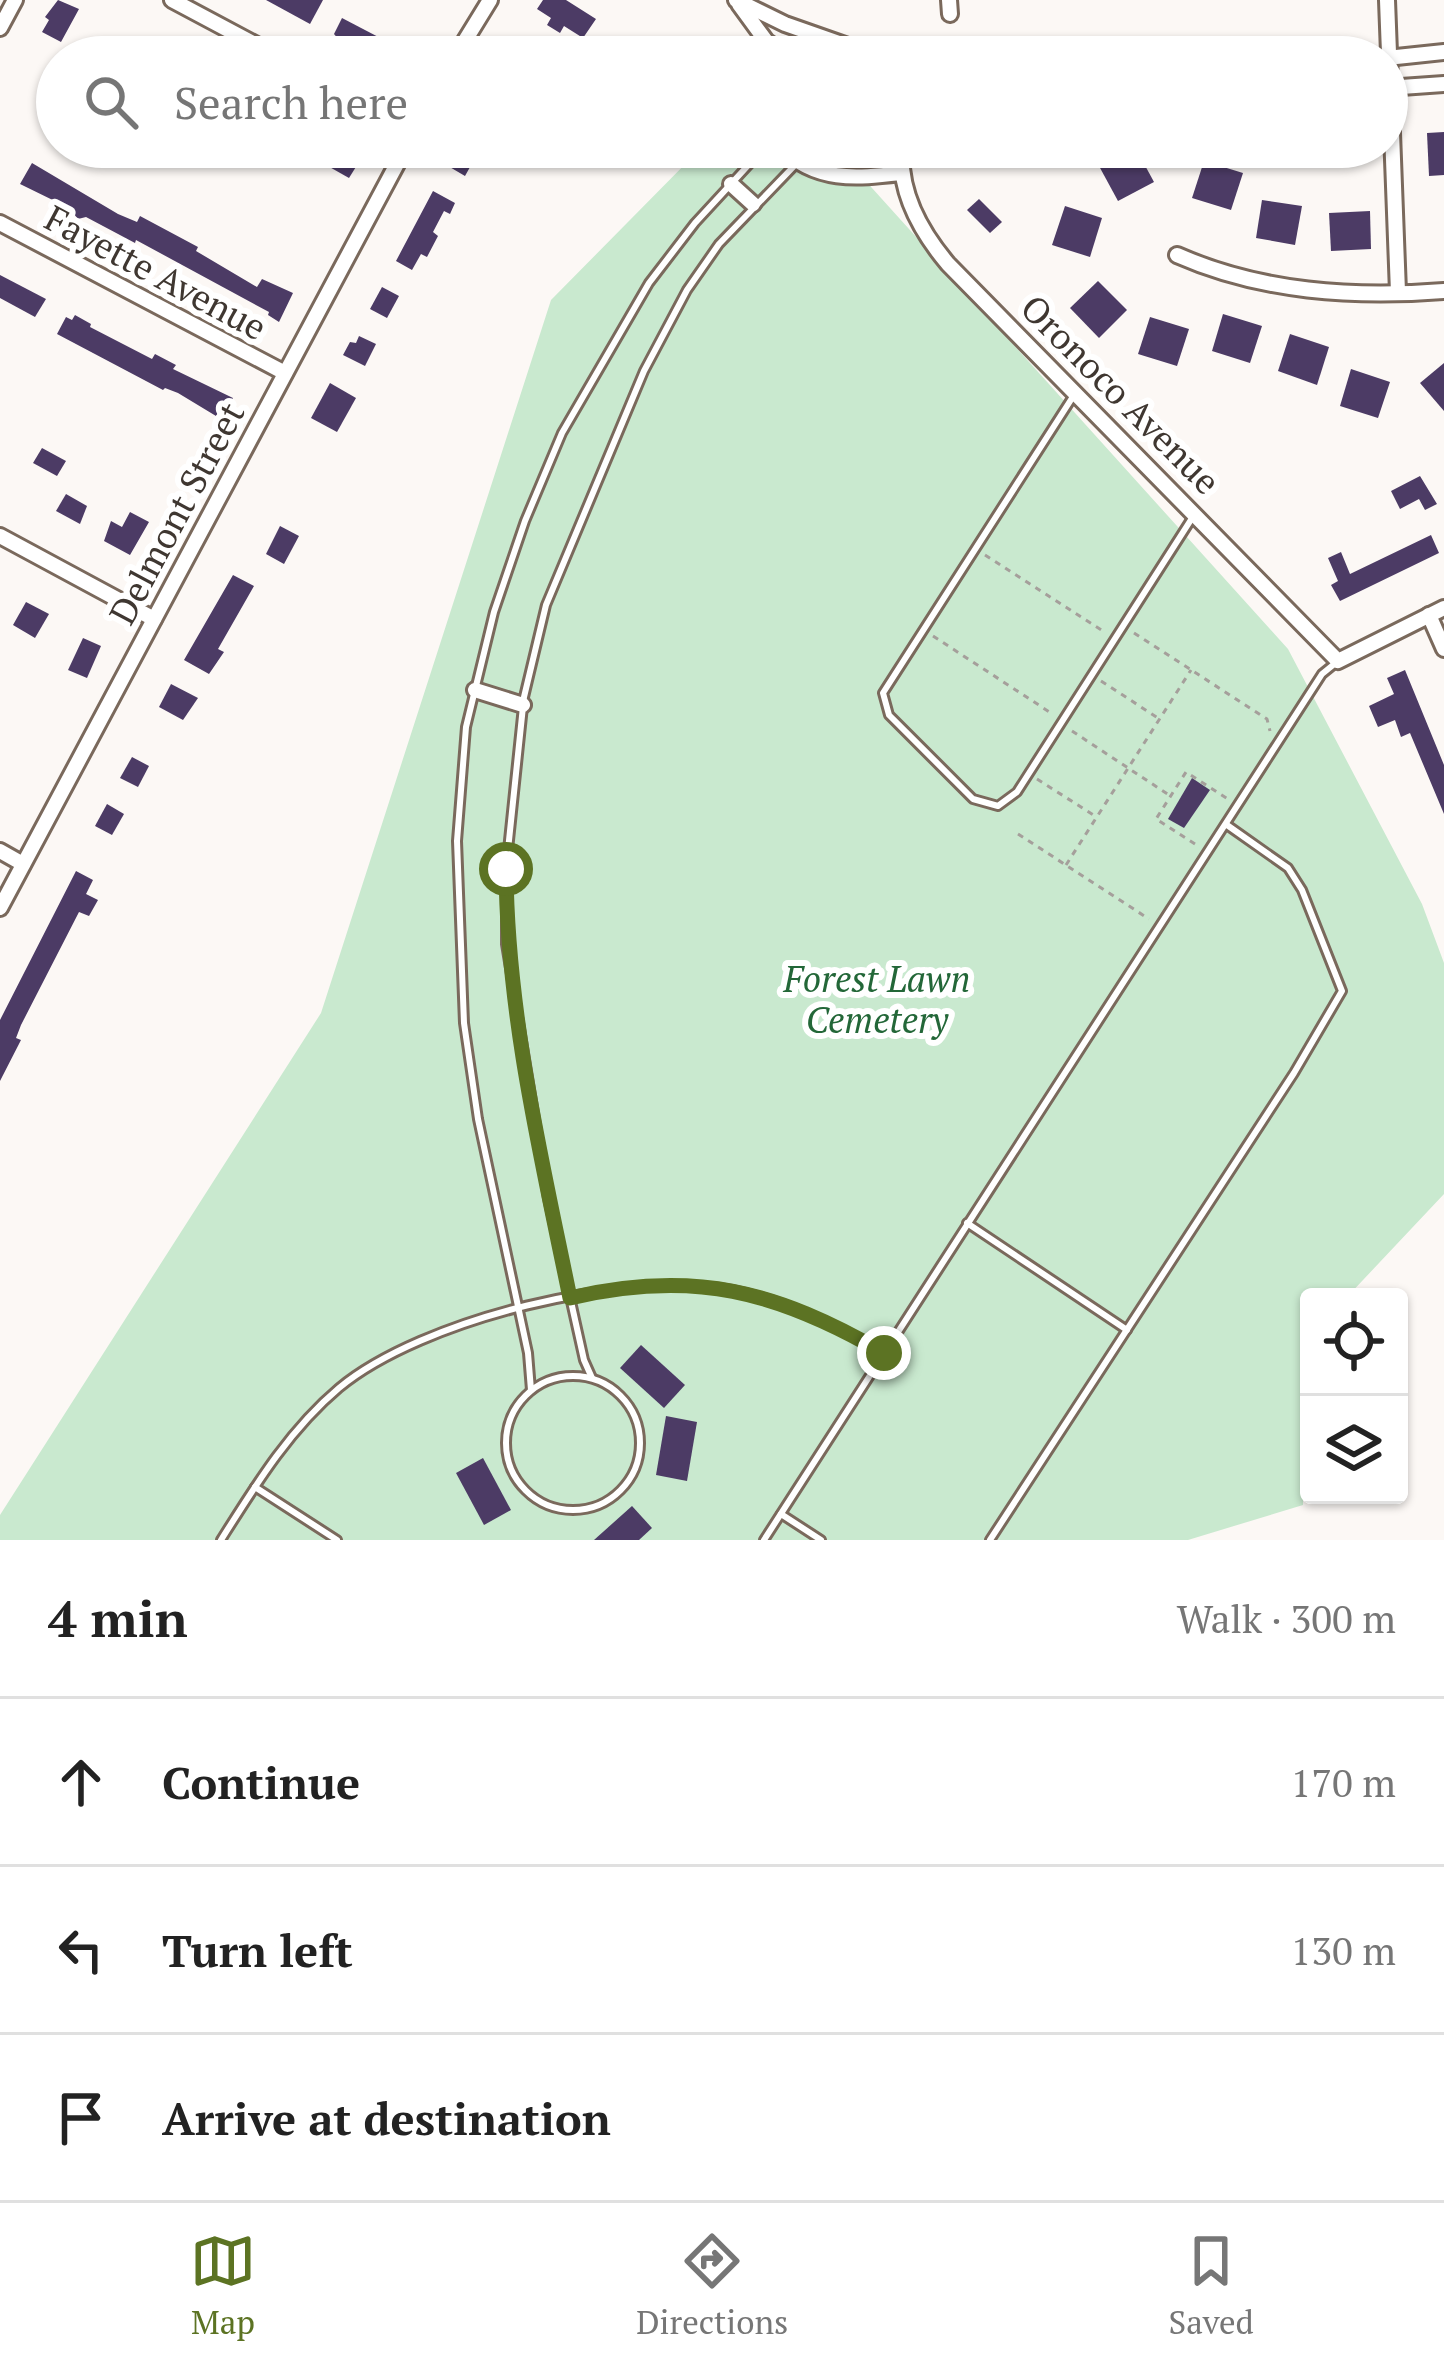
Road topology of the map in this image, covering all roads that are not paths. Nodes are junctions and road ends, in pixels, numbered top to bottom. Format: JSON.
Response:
{"nodes":[{"id":1,"x":15,"y":0,"type":"edge"},
{"id":2,"x":172,"y":0,"type":"edge"},
{"id":3,"x":490,"y":0,"type":"edge"},
{"id":4,"x":736,"y":0,"type":"edge"},
{"id":5,"x":1388,"y":0,"type":"edge"},
{"id":6,"x":0,"y":28,"type":"edge"},
{"id":7,"x":240,"y":36,"type":"edge"},
{"id":8,"x":468,"y":36,"type":"edge"},
{"id":9,"x":764,"y":36,"type":"edge"},
{"id":10,"x":819,"y":36,"type":"edge"},
{"id":11,"x":1388,"y":36,"type":"edge"},
{"id":12,"x":1444,"y":52,"type":"edge"},
{"id":13,"x":1408,"y":55,"type":"edge"},
{"id":14,"x":1444,"y":84,"type":"edge"},
{"id":15,"x":1408,"y":87,"type":"edge"},
{"id":16,"x":395,"y":168,"type":"edge"},
{"id":17,"x":746,"y":168,"type":"edge"},
{"id":18,"x":793,"y":168,"type":"edge"},
{"id":19,"x":809,"y":168,"type":"edge"},
{"id":20,"x":902,"y":168,"type":"edge"},
{"id":21,"x":1393,"y":168,"type":"edge"},
{"id":22,"x":902,"y":173,"type":"junction"},
{"id":23,"x":731,"y":184,"type":"junction"},
{"id":24,"x":753,"y":204,"type":"junction"},
{"id":25,"x":0,"y":223,"type":"edge"},
{"id":26,"x":1177,"y":255,"type":"dead end"},
{"id":27,"x":1444,"y":291,"type":"edge"},
{"id":28,"x":1398,"y":292,"type":"junction"},
{"id":29,"x":285,"y":373,"type":"junction"},
{"id":30,"x":1077,"y":392,"type":"junction"},
{"id":31,"x":1196,"y":512,"type":"junction"},
{"id":32,"x":0,"y":536,"type":"edge"},
{"id":33,"x":1437,"y":612,"type":"edge"},
{"id":34,"x":154,"y":620,"type":"junction"},
{"id":35,"x":1444,"y":649,"type":"edge"},
{"id":36,"x":1338,"y":661,"type":"junction"},
{"id":37,"x":475,"y":690,"type":"junction"},
{"id":38,"x":523,"y":705,"type":"junction"},
{"id":39,"x":1227,"y":825,"type":"junction"},
{"id":40,"x":0,"y":851,"type":"edge"},
{"id":41,"x":23,"y":864,"type":"junction"},
{"id":42,"x":0,"y":908,"type":"edge"},
{"id":43,"x":967,"y":1223,"type":"junction"},
{"id":44,"x":570,"y":1298,"type":"junction"},
{"id":45,"x":519,"y":1310,"type":"junction"},
{"id":46,"x":1127,"y":1330,"type":"junction"},
{"id":47,"x":884,"y":1353,"type":"junction"},
{"id":48,"x":592,"y":1378,"type":"junction"},
{"id":49,"x":531,"y":1390,"type":"junction"},
{"id":50,"x":255,"y":1487,"type":"junction"},
{"id":51,"x":781,"y":1514,"type":"junction"},
{"id":52,"x":220,"y":1540,"type":"edge"},
{"id":53,"x":337,"y":1540,"type":"edge"},
{"id":54,"x":764,"y":1540,"type":"edge"},
{"id":55,"x":821,"y":1540,"type":"edge"},
{"id":56,"x":990,"y":1540,"type":"edge"}],
"edges":[{"from":1,"to":6,"type":"street"},
{"from":2,"to":7,"type":"street"},
{"from":3,"to":8,"type":"street"},
{"from":4,"to":9,"type":"street"},
{"from":4,"to":10,"type":"street"},
{"from":5,"to":11,"type":"street"},
{"from":12,"to":13,"type":"street"},
{"from":14,"to":15,"type":"street"},
{"from":16,"to":29,"type":"street","name":"Delmont Street"},
{"from":17,"to":23,"type":"lane"},
{"from":18,"to":24,"type":"lane"},
{"from":19,"to":22,"type":"street"},
{"from":20,"to":22,"type":"street","name":"Oronoco Avenue"},
{"from":21,"to":28,"type":"street"},
{"from":22,"to":30,"type":"street","name":"Oronoco Avenue"},
{"from":23,"to":24,"type":"street"},
{"from":23,"to":37,"type":"lane"},
{"from":24,"to":38,"type":"lane"},
{"from":25,"to":29,"type":"street","name":"Fayette Avenue"},
{"from":26,"to":28,"type":"street"},
{"from":27,"to":28,"type":"street"},
{"from":29,"to":34,"type":"street","name":"Delmont Street"},
{"from":30,"to":31,"type":"street","name":"Oronoco Avenue"},
{"from":30,"to":31,"type":"lane"},
{"from":31,"to":36,"type":"street","name":"Oronoco Avenue"},
{"from":32,"to":34,"type":"street"},
{"from":33,"to":35,"type":"street"},
{"from":33,"to":36,"type":"street"},
{"from":34,"to":41,"type":"street","name":"Delmont Street"},
{"from":36,"to":39,"type":"lane"},
{"from":37,"to":38,"type":"street"},
{"from":37,"to":45,"type":"lane"},
{"from":38,"to":44,"type":"lane"},
{"from":39,"to":43,"type":"lane"},
{"from":39,"to":46,"type":"lane"},
{"from":40,"to":41,"type":"street"},
{"from":41,"to":42,"type":"street","name":"Delmont Street"},
{"from":43,"to":46,"type":"lane"},
{"from":43,"to":47,"type":"lane"},
{"from":44,"to":45,"type":"lane"},
{"from":44,"to":47,"type":"lane"},
{"from":44,"to":48,"type":"lane"},
{"from":45,"to":49,"type":"lane"},
{"from":45,"to":50,"type":"lane"},
{"from":46,"to":56,"type":"lane"},
{"from":47,"to":51,"type":"lane"},
{"from":48,"to":49,"type":"lane"},
{"from":48,"to":49,"type":"lane"},
{"from":50,"to":52,"type":"lane"},
{"from":50,"to":53,"type":"lane"},
{"from":51,"to":54,"type":"lane"},
{"from":51,"to":55,"type":"lane"}]}
